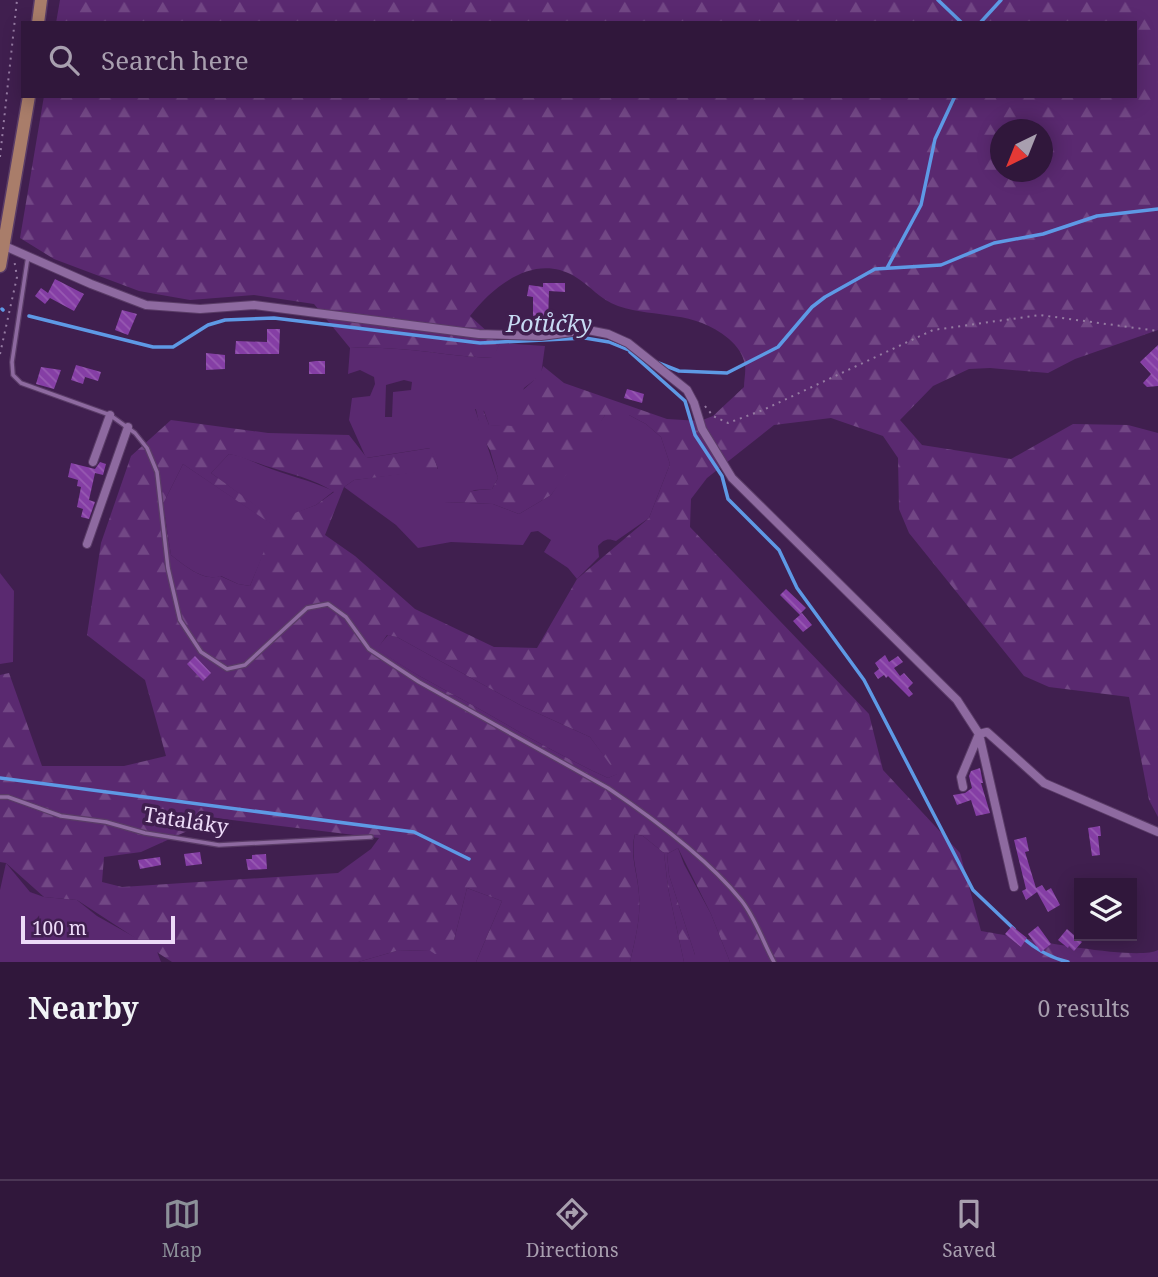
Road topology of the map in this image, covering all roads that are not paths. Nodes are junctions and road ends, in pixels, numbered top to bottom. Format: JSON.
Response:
{"nodes":[{"id":1,"x":41,"y":0,"type":"edge"},
{"id":2,"x":38,"y":21,"type":"edge"},
{"id":3,"x":29,"y":98,"type":"edge"},
{"id":4,"x":6,"y":247,"type":"edge"},
{"id":5,"x":28,"y":256,"type":"junction"},
{"id":6,"x":0,"y":266,"type":"edge"},
{"id":7,"x":110,"y":415,"type":"junction"},
{"id":8,"x":128,"y":427,"type":"junction"},
{"id":9,"x":93,"y":462,"type":"dead end"},
{"id":10,"x":87,"y":544,"type":"dead end"},
{"id":11,"x":979,"y":734,"type":"junction"},
{"id":12,"x":963,"y":787,"type":"dead end"},
{"id":13,"x":0,"y":797,"type":"edge"},
{"id":14,"x":1158,"y":832,"type":"edge"},
{"id":15,"x":371,"y":837,"type":"dead end"},
{"id":16,"x":1014,"y":887,"type":"dead end"},
{"id":17,"x":774,"y":962,"type":"edge"}],
"edges":[{"from":1,"to":2,"type":"main road"},
{"from":3,"to":4,"type":"main road"},
{"from":4,"to":5,"type":"street"},
{"from":4,"to":6,"type":"main road"},
{"from":5,"to":7,"type":"lane"},
{"from":5,"to":11,"type":"street"},
{"from":7,"to":8,"type":"lane"},
{"from":7,"to":9,"type":"street"},
{"from":8,"to":10,"type":"street"},
{"from":8,"to":17,"type":"lane"},
{"from":11,"to":12,"type":"street"},
{"from":11,"to":14,"type":"street"},
{"from":11,"to":16,"type":"street"},
{"from":13,"to":15,"type":"lane","name":"Tataláky"}]}
